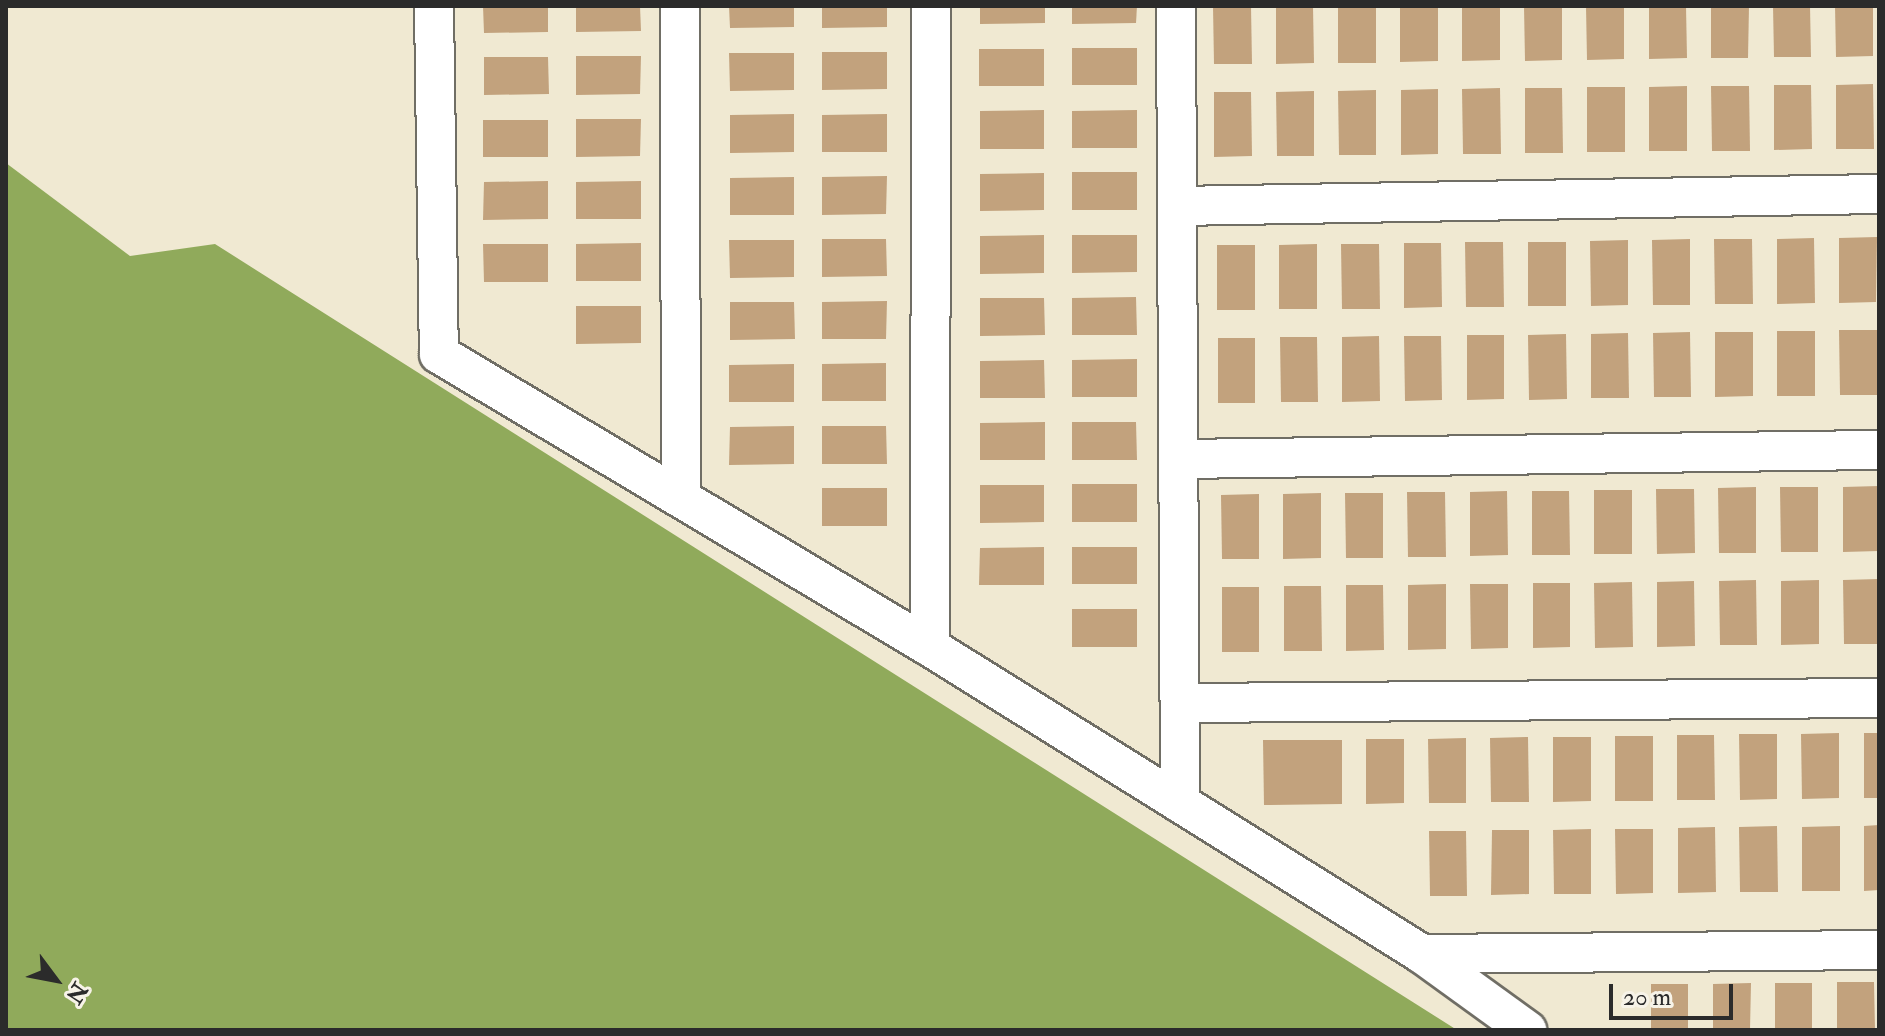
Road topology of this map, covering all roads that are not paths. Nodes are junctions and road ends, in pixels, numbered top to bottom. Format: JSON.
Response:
{"nodes":[{"id":1,"x":434,"y":6,"type":"edge"},
{"id":2,"x":680,"y":6,"type":"edge"},
{"id":3,"x":931,"y":6,"type":"edge"},
{"id":4,"x":1176,"y":6,"type":"edge"},
{"id":5,"x":1879,"y":194,"type":"edge"},
{"id":6,"x":1177,"y":206,"type":"junction"},
{"id":7,"x":1879,"y":450,"type":"edge"},
{"id":8,"x":1179,"y":459,"type":"junction"},
{"id":9,"x":681,"y":498,"type":"junction"},
{"id":10,"x":930,"y":647,"type":"junction"},
{"id":11,"x":1879,"y":698,"type":"edge"},
{"id":12,"x":1181,"y":703,"type":"junction"},
{"id":13,"x":1180,"y":803,"type":"junction"},
{"id":14,"x":1879,"y":950,"type":"edge"},
{"id":15,"x":1422,"y":954,"type":"junction"},
{"id":16,"x":1527,"y":1030,"type":"edge"}],
"edges":[{"from":1,"to":9,"type":"street"},
{"from":2,"to":9,"type":"street"},
{"from":3,"to":10,"type":"street"},
{"from":4,"to":6,"type":"street"},
{"from":5,"to":6,"type":"street"},
{"from":6,"to":8,"type":"street"},
{"from":7,"to":8,"type":"street"},
{"from":8,"to":12,"type":"street"},
{"from":9,"to":10,"type":"street"},
{"from":10,"to":13,"type":"street"},
{"from":11,"to":12,"type":"street"},
{"from":12,"to":13,"type":"street"},
{"from":13,"to":15,"type":"street"},
{"from":14,"to":15,"type":"street"},
{"from":15,"to":16,"type":"street"}]}
